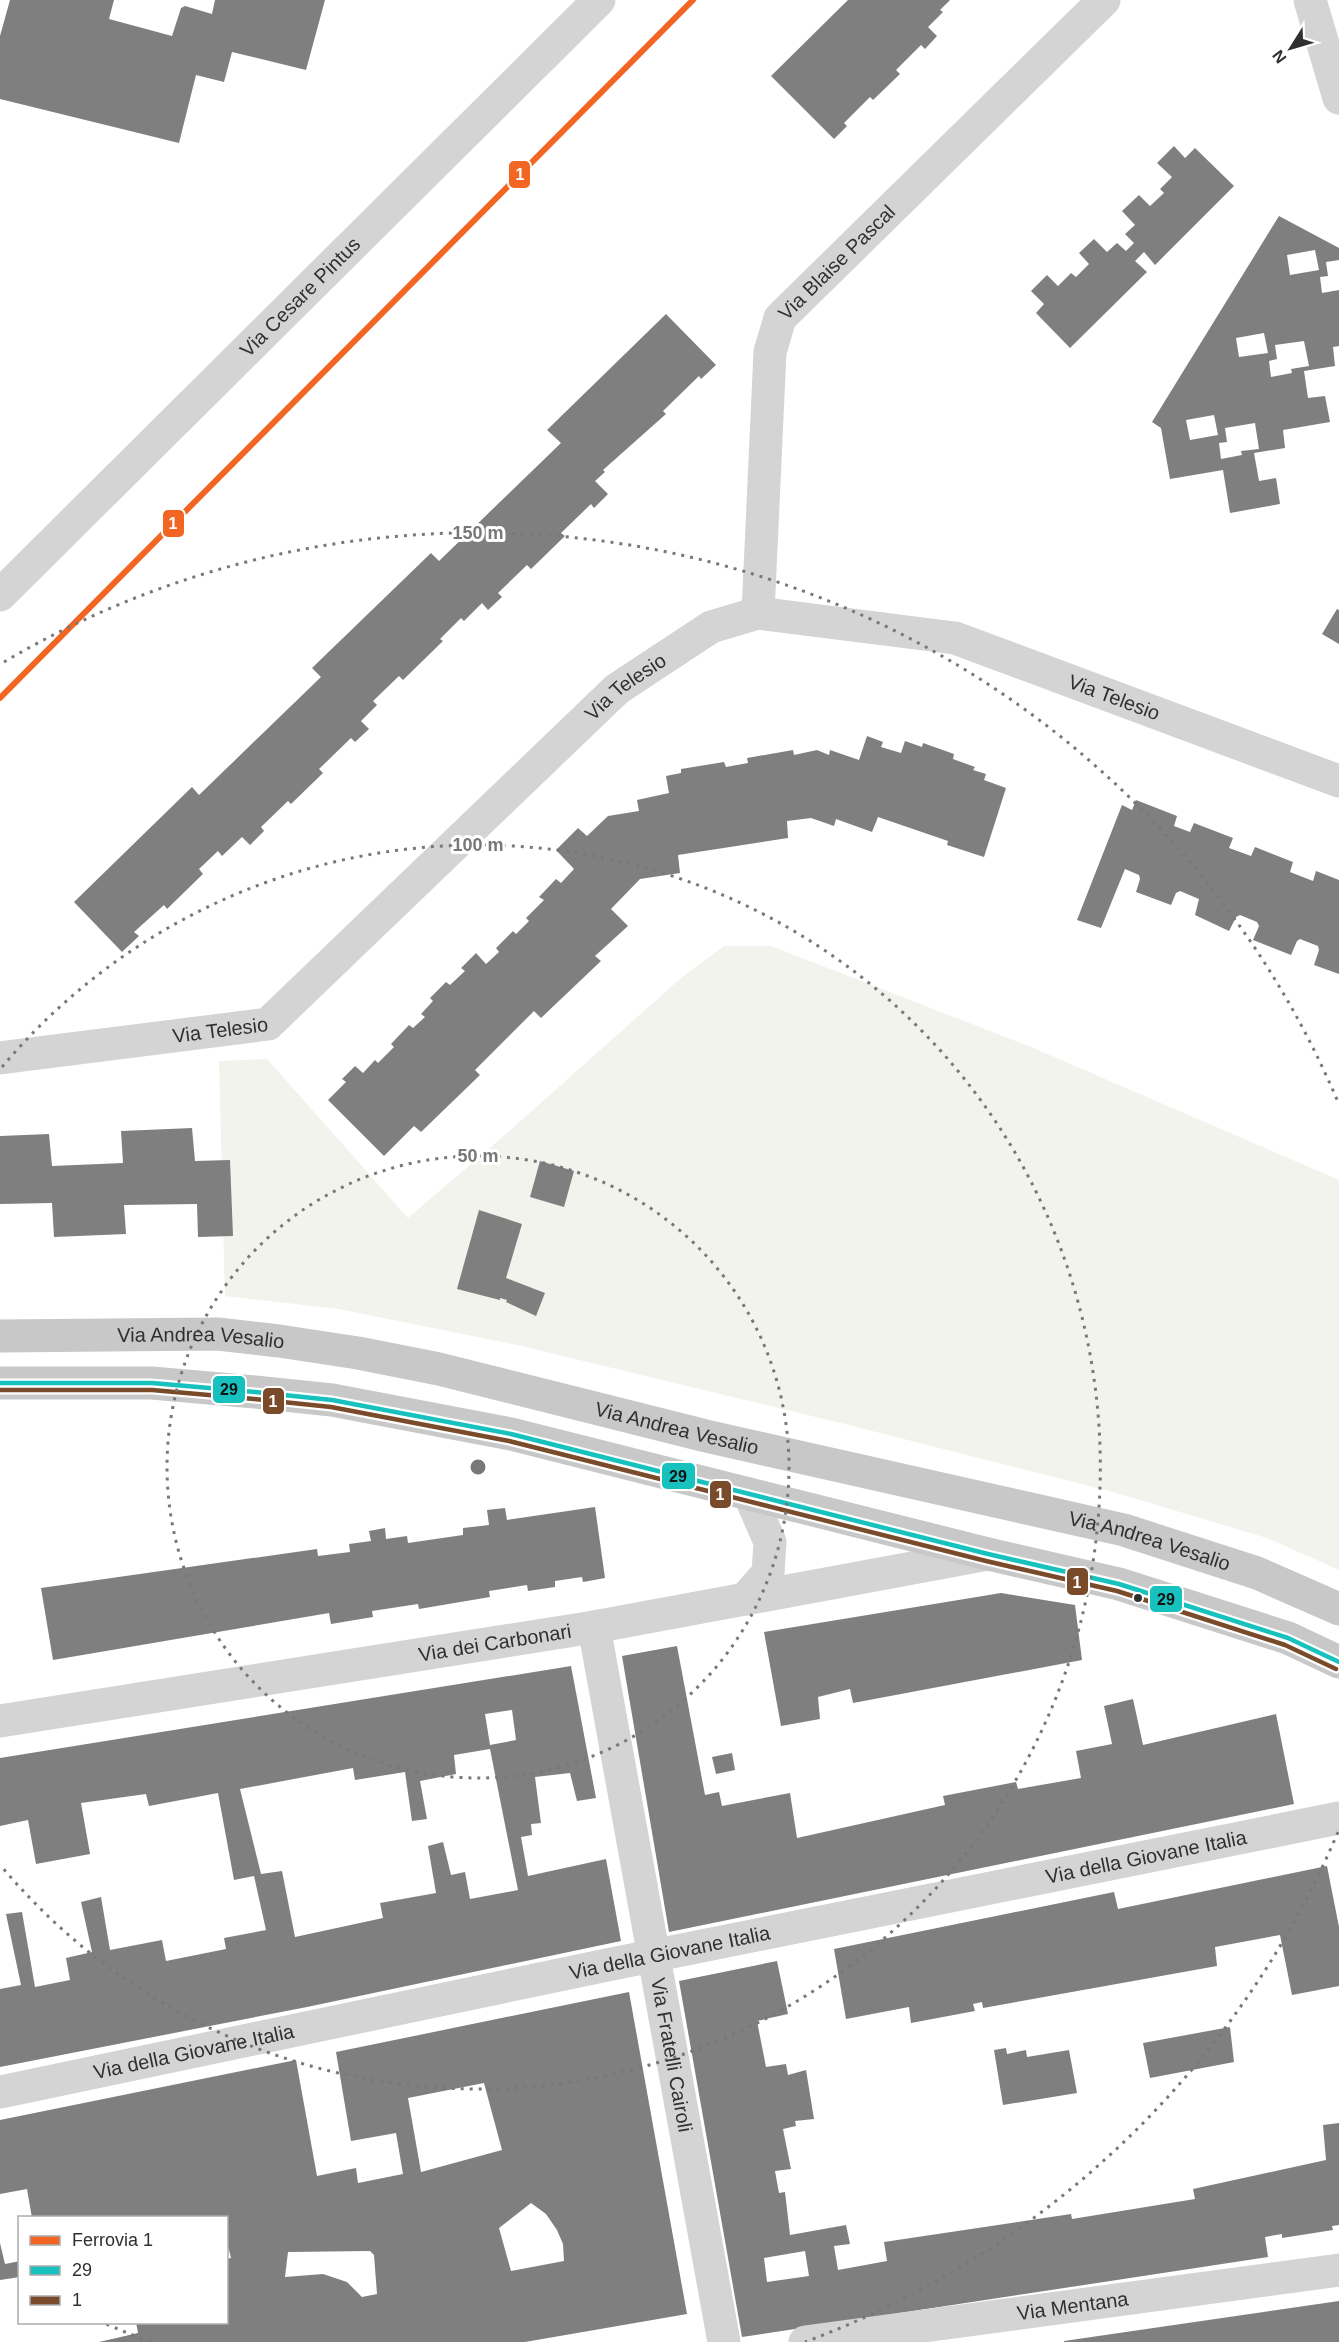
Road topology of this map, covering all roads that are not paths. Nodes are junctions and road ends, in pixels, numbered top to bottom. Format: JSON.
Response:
{"nodes":[{"id":1,"x":599,"y":0,"type":"edge"},
{"id":2,"x":1104,"y":0,"type":"edge"},
{"id":3,"x":1310,"y":0,"type":"edge"},
{"id":4,"x":1339,"y":98,"type":"edge"},
{"id":5,"x":0,"y":595,"type":"edge"},
{"id":6,"x":758,"y":613,"type":"junction"},
{"id":7,"x":1339,"y":781,"type":"edge"},
{"id":8,"x":0,"y":1058,"type":"edge"},
{"id":9,"x":0,"y":1336,"type":"edge"},
{"id":10,"x":0,"y":1383,"type":"edge"},
{"id":11,"x":749,"y":1494,"type":"junction"},
{"id":12,"x":988,"y":1554,"type":"junction"},
{"id":13,"x":745,"y":1599,"type":"junction"},
{"id":14,"x":1339,"y":1609,"type":"edge"},
{"id":15,"x":594,"y":1627,"type":"junction"},
{"id":16,"x":1339,"y":1662,"type":"edge"},
{"id":17,"x":0,"y":1721,"type":"edge"},
{"id":18,"x":1339,"y":1818,"type":"edge"},
{"id":19,"x":655,"y":1955,"type":"junction"},
{"id":20,"x":0,"y":2092,"type":"edge"},
{"id":21,"x":1339,"y":2270,"type":"edge"},
{"id":22,"x":724,"y":2342,"type":"edge"},
{"id":23,"x":805,"y":2342,"type":"edge"}],
"edges":[{"from":1,"to":5,"type":"street","name":"Via Cesare Pintus"},
{"from":2,"to":6,"type":"street","name":"Via Blaise Pascal"},
{"from":3,"to":4,"type":"street"},
{"from":6,"to":7,"type":"street","name":"Via Telesio"},
{"from":6,"to":8,"type":"street","name":"Via Telesio"},
{"from":9,"to":14,"type":"main road","name":"Via Andrea Vesalio"},
{"from":10,"to":11,"type":"main road"},
{"from":11,"to":12,"type":"main road"},
{"from":11,"to":13,"type":"street"},
{"from":12,"to":13,"type":"street","name":"Via dei Carbonari"},
{"from":12,"to":16,"type":"main road"},
{"from":13,"to":15,"type":"street","name":"Via dei Carbonari"},
{"from":15,"to":17,"type":"street","name":"Via dei Carbonari"},
{"from":15,"to":19,"type":"street","name":"Via Fratelli Cairoli"},
{"from":18,"to":19,"type":"street","name":"Via della Giovane Italia"},
{"from":19,"to":20,"type":"street","name":"Via della Giovane Italia"},
{"from":19,"to":22,"type":"street","name":"Via Fratelli Cairoli"},
{"from":21,"to":23,"type":"street","name":"Via Mentana"}]}
